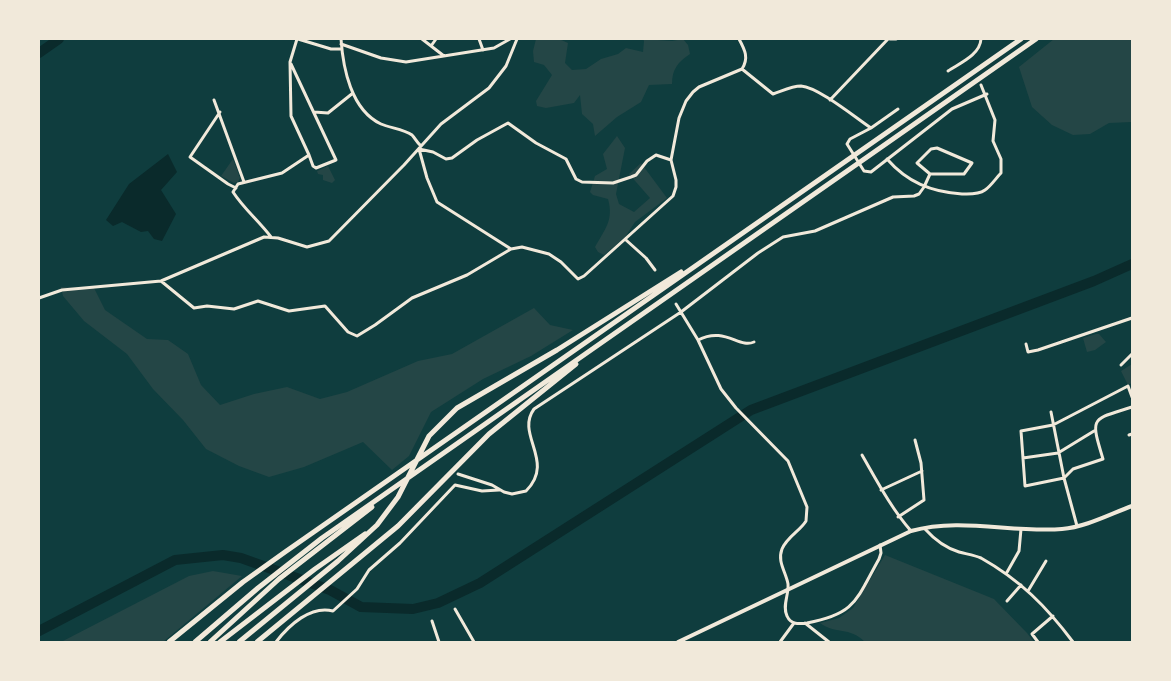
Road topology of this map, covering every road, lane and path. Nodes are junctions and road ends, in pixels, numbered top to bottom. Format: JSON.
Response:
{"nodes":[{"id":1,"x":297,"y":39,"type":"edge"},
{"id":2,"x":422,"y":39,"type":"edge"},
{"id":3,"x":436,"y":39,"type":"edge"},
{"id":4,"x":479,"y":39,"type":"edge"},
{"id":5,"x":510,"y":39,"type":"edge"},
{"id":6,"x":518,"y":39,"type":"edge"},
{"id":7,"x":889,"y":39,"type":"edge"},
{"id":8,"x":896,"y":39,"type":"edge"},
{"id":9,"x":981,"y":39,"type":"edge"},
{"id":10,"x":1020,"y":39,"type":"edge"},
{"id":11,"x":1036,"y":39,"type":"edge"},
{"id":12,"x":740,"y":40,"type":"edge"},
{"id":13,"x":341,"y":41,"type":"edge"},
{"id":14,"x":431,"y":46,"type":"junction"},
{"id":15,"x":340,"y":49,"type":"junction"},
{"id":16,"x":483,"y":50,"type":"junction"},
{"id":17,"x":444,"y":56,"type":"junction"},
{"id":18,"x":290,"y":62,"type":"junction"},
{"id":19,"x":742,"y":69,"type":"junction"},
{"id":20,"x":948,"y":71,"type":"dead end"},
{"id":21,"x":981,"y":85,"type":"dead end"},
{"id":22,"x":353,"y":93,"type":"junction"},
{"id":23,"x":987,"y":94,"type":"junction"},
{"id":24,"x":214,"y":100,"type":"dead end"},
{"id":25,"x":830,"y":100,"type":"junction"},
{"id":26,"x":898,"y":109,"type":"dead end"},
{"id":27,"x":220,"y":112,"type":"junction"},
{"id":28,"x":314,"y":112,"type":"junction"},
{"id":29,"x":871,"y":128,"type":"junction"},
{"id":30,"x":420,"y":148,"type":"junction"},
{"id":31,"x":309,"y":155,"type":"junction"},
{"id":32,"x":887,"y":159,"type":"junction"},
{"id":33,"x":671,"y":160,"type":"junction"},
{"id":34,"x":930,"y":174,"type":"junction"},
{"id":35,"x":244,"y":182,"type":"junction"},
{"id":36,"x":924,"y":187,"type":"junction"},
{"id":37,"x":236,"y":188,"type":"junction"},
{"id":38,"x":271,"y":237,"type":"junction"},
{"id":39,"x":626,"y":240,"type":"junction"},
{"id":40,"x":512,"y":249,"type":"junction"},
{"id":41,"x":699,"y":262,"type":"junction"},
{"id":42,"x":655,"y":270,"type":"dead end"},
{"id":43,"x":161,"y":281,"type":"junction"},
{"id":44,"x":39,"y":298,"type":"edge"},
{"id":45,"x":676,"y":304,"type":"dead end"},
{"id":46,"x":681,"y":312,"type":"junction"},
{"id":47,"x":1132,"y":318,"type":"edge"},
{"id":48,"x":698,"y":340,"type":"junction"},
{"id":49,"x":754,"y":342,"type":"dead end"},
{"id":50,"x":1026,"y":344,"type":"dead end"},
{"id":51,"x":592,"y":350,"type":"junction"},
{"id":52,"x":1132,"y":354,"type":"edge"},
{"id":53,"x":1121,"y":365,"type":"dead end"},
{"id":54,"x":1132,"y":397,"type":"edge"},
{"id":55,"x":1132,"y":407,"type":"edge"},
{"id":56,"x":1051,"y":412,"type":"dead end"},
{"id":57,"x":1053,"y":425,"type":"junction"},
{"id":58,"x":1094,"y":431,"type":"junction"},
{"id":59,"x":915,"y":440,"type":"dead end"},
{"id":60,"x":1058,"y":453,"type":"junction"},
{"id":61,"x":862,"y":455,"type":"dead end"},
{"id":62,"x":1023,"y":458,"type":"junction"},
{"id":63,"x":922,"y":471,"type":"junction"},
{"id":64,"x":458,"y":474,"type":"dead end"},
{"id":65,"x":1064,"y":477,"type":"junction"},
{"id":66,"x":501,"y":490,"type":"junction"},
{"id":67,"x":881,"y":490,"type":"junction"},
{"id":68,"x":381,"y":497,"type":"junction"},
{"id":69,"x":1132,"y":506,"type":"edge"},
{"id":70,"x":898,"y":517,"type":"junction"},
{"id":71,"x":377,"y":525,"type":"junction"},
{"id":72,"x":1077,"y":526,"type":"junction"},
{"id":73,"x":924,"y":528,"type":"junction"},
{"id":74,"x":1021,"y":529,"type":"junction"},
{"id":75,"x":911,"y":531,"type":"junction"},
{"id":76,"x":880,"y":545,"type":"junction"},
{"id":77,"x":1046,"y":561,"type":"dead end"},
{"id":78,"x":1006,"y":574,"type":"junction"},
{"id":79,"x":1021,"y":585,"type":"junction"},
{"id":80,"x":788,"y":590,"type":"junction"},
{"id":81,"x":1028,"y":591,"type":"junction"},
{"id":82,"x":1007,"y":601,"type":"dead end"},
{"id":83,"x":455,"y":609,"type":"dead end"},
{"id":84,"x":1053,"y":616,"type":"junction"},
{"id":85,"x":432,"y":621,"type":"dead end"},
{"id":86,"x":794,"y":623,"type":"junction"},
{"id":87,"x":805,"y":623,"type":"junction"},
{"id":88,"x":169,"y":642,"type":"edge"},
{"id":89,"x":195,"y":642,"type":"edge"},
{"id":90,"x":210,"y":642,"type":"edge"},
{"id":91,"x":220,"y":642,"type":"edge"},
{"id":92,"x":239,"y":642,"type":"edge"},
{"id":93,"x":257,"y":642,"type":"edge"},
{"id":94,"x":276,"y":642,"type":"edge"},
{"id":95,"x":439,"y":642,"type":"edge"},
{"id":96,"x":474,"y":642,"type":"edge"},
{"id":97,"x":678,"y":642,"type":"edge"},
{"id":98,"x":780,"y":642,"type":"edge"},
{"id":99,"x":829,"y":642,"type":"edge"},
{"id":100,"x":1038,"y":642,"type":"edge"},
{"id":101,"x":1072,"y":642,"type":"edge"}],
"edges":[{"from":1,"to":15,"type":"street"},
{"from":1,"to":18,"type":"street"},
{"from":2,"to":14,"type":"street"},
{"from":3,"to":14,"type":"street"},
{"from":4,"to":16,"type":"street"},
{"from":5,"to":16,"type":"street"},
{"from":6,"to":30,"type":"street"},
{"from":7,"to":8,"type":"street"},
{"from":7,"to":25,"type":"street"},
{"from":9,"to":20,"type":"street"},
{"from":10,"to":41,"type":"highway"},
{"from":11,"to":51,"type":"highway"},
{"from":12,"to":19,"type":"street"},
{"from":13,"to":15,"type":"street"},
{"from":13,"to":17,"type":"street"},
{"from":14,"to":17,"type":"street"},
{"from":15,"to":22,"type":"street"},
{"from":16,"to":17,"type":"street"},
{"from":18,"to":28,"type":"street"},
{"from":18,"to":31,"type":"street"},
{"from":19,"to":25,"type":"street"},
{"from":19,"to":33,"type":"street"},
{"from":21,"to":23,"type":"street"},
{"from":22,"to":28,"type":"street"},
{"from":22,"to":30,"type":"street"},
{"from":23,"to":32,"type":"street"},
{"from":23,"to":36,"type":"street"},
{"from":24,"to":27,"type":"street"},
{"from":25,"to":29,"type":"street"},
{"from":26,"to":29,"type":"street"},
{"from":27,"to":35,"type":"street"},
{"from":27,"to":37,"type":"street"},
{"from":28,"to":31,"type":"street"},
{"from":29,"to":32,"type":"street"},
{"from":30,"to":33,"type":"street"},
{"from":30,"to":38,"type":"street"},
{"from":30,"to":40,"type":"street"},
{"from":31,"to":35,"type":"street"},
{"from":32,"to":36,"type":"street"},
{"from":33,"to":39,"type":"street"},
{"from":34,"to":34,"type":"street"},
{"from":34,"to":36,"type":"street"},
{"from":35,"to":37,"type":"street"},
{"from":36,"to":46,"type":"street"},
{"from":37,"to":38,"type":"street"},
{"from":38,"to":43,"type":"street"},
{"from":39,"to":40,"type":"street"},
{"from":39,"to":42,"type":"street"},
{"from":40,"to":43,"type":"street"},
{"from":41,"to":71,"type":"highway"},
{"from":41,"to":88,"type":"highway"},
{"from":43,"to":44,"type":"street"},
{"from":45,"to":46,"type":"street"},
{"from":46,"to":48,"type":"street"},
{"from":46,"to":66,"type":"street"},
{"from":47,"to":50,"type":"street"},
{"from":48,"to":49,"type":"street"},
{"from":48,"to":80,"type":"street"},
{"from":51,"to":68,"type":"highway"},
{"from":51,"to":93,"type":"highway"},
{"from":52,"to":53,"type":"street"},
{"from":54,"to":57,"type":"street"},
{"from":55,"to":58,"type":"street"},
{"from":56,"to":57,"type":"street"},
{"from":57,"to":60,"type":"street"},
{"from":57,"to":62,"type":"street"},
{"from":58,"to":60,"type":"street"},
{"from":58,"to":65,"type":"street"},
{"from":59,"to":63,"type":"street"},
{"from":60,"to":62,"type":"street"},
{"from":60,"to":65,"type":"street"},
{"from":61,"to":67,"type":"street"},
{"from":62,"to":65,"type":"street"},
{"from":63,"to":67,"type":"street"},
{"from":63,"to":70,"type":"street"},
{"from":64,"to":66,"type":"street"},
{"from":65,"to":72,"type":"street"},
{"from":66,"to":94,"type":"street"},
{"from":67,"to":70,"type":"street"},
{"from":68,"to":89,"type":"highway"},
{"from":68,"to":90,"type":"highway"},
{"from":69,"to":72,"type":"street"},
{"from":70,"to":75,"type":"street"},
{"from":71,"to":91,"type":"highway"},
{"from":71,"to":92,"type":"highway"},
{"from":72,"to":74,"type":"street"},
{"from":73,"to":74,"type":"street"},
{"from":73,"to":75,"type":"street"},
{"from":73,"to":78,"type":"street"},
{"from":74,"to":78,"type":"street"},
{"from":75,"to":76,"type":"street"},
{"from":76,"to":80,"type":"street"},
{"from":76,"to":87,"type":"street"},
{"from":77,"to":81,"type":"street"},
{"from":78,"to":79,"type":"street"},
{"from":79,"to":81,"type":"street"},
{"from":79,"to":82,"type":"street"},
{"from":80,"to":86,"type":"street"},
{"from":80,"to":97,"type":"street"},
{"from":81,"to":84,"type":"street"},
{"from":83,"to":96,"type":"street"},
{"from":84,"to":100,"type":"street"},
{"from":84,"to":101,"type":"street"},
{"from":85,"to":95,"type":"street"},
{"from":86,"to":87,"type":"street"},
{"from":86,"to":98,"type":"street"},
{"from":87,"to":99,"type":"street"}]}
